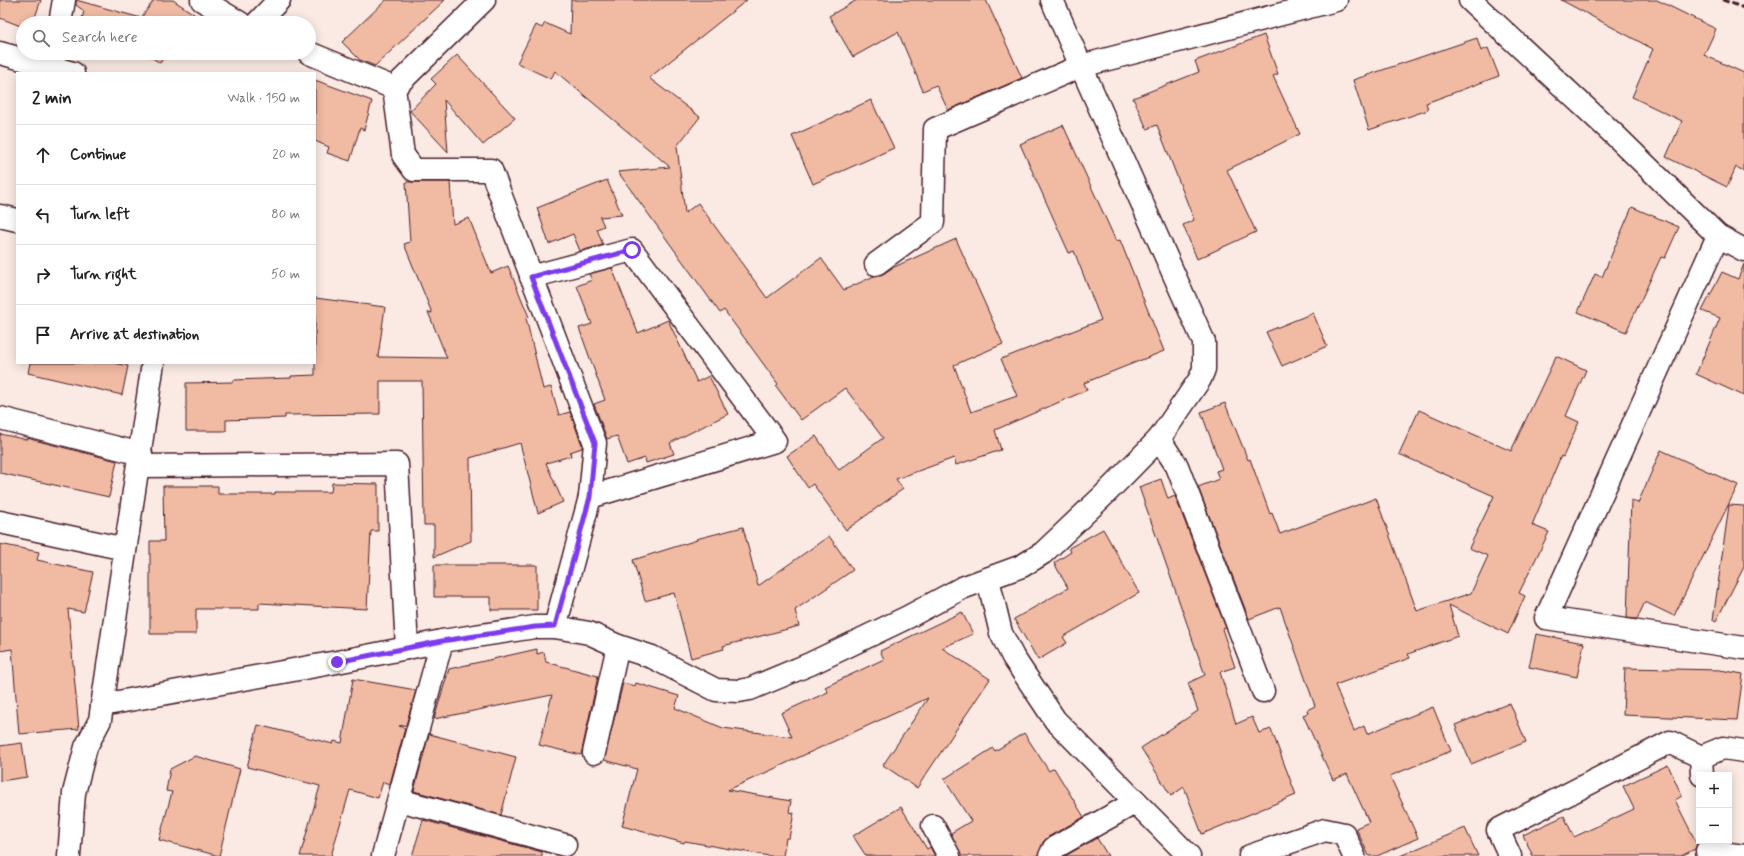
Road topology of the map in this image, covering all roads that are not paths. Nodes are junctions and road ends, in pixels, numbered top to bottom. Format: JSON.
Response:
{"nodes":[{"id":1,"x":64,"y":0,"type":"edge"},
{"id":2,"x":202,"y":0,"type":"edge"},
{"id":3,"x":279,"y":0,"type":"edge"},
{"id":4,"x":484,"y":0,"type":"edge"},
{"id":5,"x":1052,"y":0,"type":"edge"},
{"id":6,"x":1336,"y":0,"type":"edge"},
{"id":7,"x":1470,"y":0,"type":"edge"},
{"id":8,"x":61,"y":16,"type":"edge"},
{"id":9,"x":228,"y":16,"type":"edge"},
{"id":10,"x":264,"y":16,"type":"edge"},
{"id":11,"x":0,"y":53,"type":"edge"},
{"id":12,"x":16,"y":55,"type":"edge"},
{"id":13,"x":316,"y":56,"type":"edge"},
{"id":14,"x":53,"y":60,"type":"edge"},
{"id":15,"x":1081,"y":66,"type":"junction"},
{"id":16,"x":71,"y":72,"type":"edge"},
{"id":17,"x":394,"y":88,"type":"junction"},
{"id":18,"x":0,"y":216,"type":"edge"},
{"id":19,"x":16,"y":220,"type":"edge"},
{"id":20,"x":1718,"y":236,"type":"junction"},
{"id":21,"x":1744,"y":250,"type":"edge"},
{"id":22,"x":876,"y":264,"type":"dead end"},
{"id":23,"x":531,"y":277,"type":"junction"},
{"id":24,"x":153,"y":364,"type":"edge"},
{"id":25,"x":0,"y":418,"type":"edge"},
{"id":26,"x":1159,"y":439,"type":"junction"},
{"id":27,"x":140,"y":460,"type":"junction"},
{"id":28,"x":590,"y":497,"type":"junction"},
{"id":29,"x":0,"y":522,"type":"edge"},
{"id":30,"x":124,"y":549,"type":"junction"},
{"id":31,"x":988,"y":579,"type":"junction"},
{"id":32,"x":555,"y":626,"type":"junction"},
{"id":33,"x":442,"y":641,"type":"junction"},
{"id":34,"x":1743,"y":645,"type":"edge"},
{"id":35,"x":618,"y":646,"type":"junction"},
{"id":36,"x":407,"y":648,"type":"junction"},
{"id":37,"x":1263,"y":691,"type":"dead end"},
{"id":38,"x":102,"y":705,"type":"junction"},
{"id":39,"x":1744,"y":751,"type":"edge"},
{"id":40,"x":594,"y":753,"type":"dead end"},
{"id":41,"x":1702,"y":766,"type":"edge"},
{"id":42,"x":398,"y":800,"type":"junction"},
{"id":43,"x":1136,"y":802,"type":"junction"},
{"id":44,"x":933,"y":826,"type":"dead end"},
{"id":45,"x":565,"y":845,"type":"dead end"},
{"id":46,"x":1706,"y":849,"type":"edge"},
{"id":47,"x":69,"y":856,"type":"edge"},
{"id":48,"x":383,"y":856,"type":"edge"},
{"id":49,"x":950,"y":856,"type":"edge"},
{"id":50,"x":1050,"y":856,"type":"edge"},
{"id":51,"x":1189,"y":856,"type":"edge"},
{"id":52,"x":1250,"y":856,"type":"edge"},
{"id":53,"x":1354,"y":856,"type":"edge"},
{"id":54,"x":1510,"y":856,"type":"edge"},
{"id":55,"x":1744,"y":856,"type":"edge"}],
"edges":[{"from":1,"to":8,"type":"street"},
{"from":2,"to":9,"type":"street"},
{"from":3,"to":10,"type":"street"},
{"from":4,"to":17,"type":"street"},
{"from":5,"to":15,"type":"street"},
{"from":6,"to":15,"type":"street"},
{"from":7,"to":20,"type":"street"},
{"from":11,"to":12,"type":"street"},
{"from":13,"to":17,"type":"street"},
{"from":14,"to":16,"type":"street"},
{"from":15,"to":22,"type":"street"},
{"from":15,"to":26,"type":"street"},
{"from":17,"to":23,"type":"street"},
{"from":18,"to":19,"type":"street"},
{"from":20,"to":21,"type":"street"},
{"from":20,"to":34,"type":"street"},
{"from":23,"to":28,"type":"street"},
{"from":23,"to":28,"type":"street"},
{"from":24,"to":27,"type":"street"},
{"from":25,"to":27,"type":"street"},
{"from":26,"to":31,"type":"street"},
{"from":26,"to":37,"type":"street"},
{"from":27,"to":30,"type":"street"},
{"from":27,"to":36,"type":"street"},
{"from":28,"to":32,"type":"street"},
{"from":29,"to":30,"type":"street"},
{"from":30,"to":38,"type":"street"},
{"from":31,"to":35,"type":"street"},
{"from":31,"to":43,"type":"street"},
{"from":32,"to":33,"type":"street"},
{"from":32,"to":35,"type":"street"},
{"from":33,"to":36,"type":"street"},
{"from":33,"to":42,"type":"street"},
{"from":35,"to":40,"type":"street"},
{"from":36,"to":38,"type":"street"},
{"from":38,"to":47,"type":"street"},
{"from":39,"to":41,"type":"street"},
{"from":41,"to":54,"type":"street"},
{"from":42,"to":45,"type":"street"},
{"from":42,"to":48,"type":"street"},
{"from":43,"to":50,"type":"street"},
{"from":43,"to":51,"type":"street"},
{"from":44,"to":49,"type":"street"},
{"from":46,"to":55,"type":"street"},
{"from":52,"to":53,"type":"street"}]}
